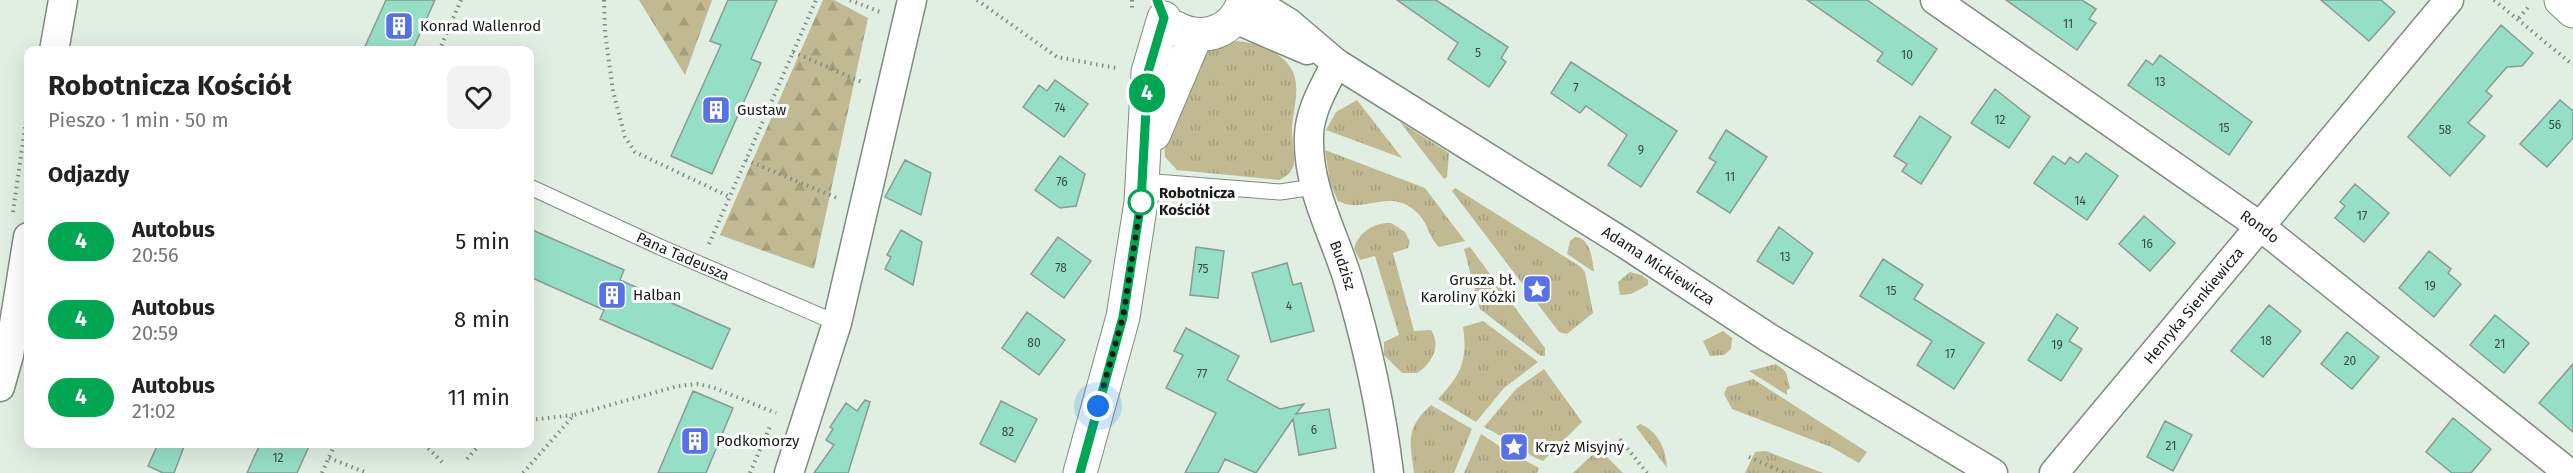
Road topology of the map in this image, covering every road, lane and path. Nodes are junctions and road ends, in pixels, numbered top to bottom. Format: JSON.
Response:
{"nodes":[{"id":1,"x":63,"y":0,"type":"edge"},
{"id":2,"x":461,"y":0,"type":"edge"},
{"id":3,"x":604,"y":0,"type":"edge"},
{"id":4,"x":816,"y":0,"type":"edge"},
{"id":5,"x":912,"y":0,"type":"edge"},
{"id":6,"x":977,"y":0,"type":"edge"},
{"id":7,"x":1935,"y":0,"type":"edge"},
{"id":8,"x":2449,"y":0,"type":"edge"},
{"id":9,"x":2494,"y":0,"type":"edge"},
{"id":10,"x":2535,"y":0,"type":"edge"},
{"id":11,"x":2561,"y":0,"type":"edge"},
{"id":12,"x":1244,"y":6,"type":"edge"},
{"id":13,"x":1161,"y":9,"type":"edge"},
{"id":14,"x":2573,"y":11,"type":"edge"},
{"id":15,"x":2519,"y":18,"type":"junction"},
{"id":16,"x":1196,"y":35,"type":"junction"},
{"id":17,"x":55,"y":46,"type":"edge"},
{"id":18,"x":441,"y":46,"type":"edge"},
{"id":19,"x":794,"y":52,"type":"junction"},
{"id":20,"x":1330,"y":59,"type":"junction"},
{"id":21,"x":2573,"y":65,"type":"edge"},
{"id":22,"x":1124,"y":69,"type":"dead end"},
{"id":23,"x":891,"y":94,"type":"junction"},
{"id":24,"x":746,"y":160,"type":"junction"},
{"id":25,"x":24,"y":168,"type":"edge"},
{"id":26,"x":1144,"y":169,"type":"junction"},
{"id":27,"x":1314,"y":187,"type":"junction"},
{"id":28,"x":534,"y":190,"type":"edge"},
{"id":29,"x":730,"y":197,"type":"junction"},
{"id":30,"x":865,"y":210,"type":"junction"},
{"id":31,"x":2261,"y":227,"type":"junction"},
{"id":32,"x":20,"y":231,"type":"edge"},
{"id":33,"x":700,"y":264,"type":"junction"},
{"id":34,"x":7,"y":321,"type":"edge"},
{"id":35,"x":837,"y":322,"type":"junction"},
{"id":36,"x":0,"y":387,"type":"edge"},
{"id":37,"x":780,"y":404,"type":"dead end"},
{"id":38,"x":776,"y":414,"type":"junction"},
{"id":39,"x":574,"y":415,"type":"junction"},
{"id":40,"x":534,"y":420,"type":"edge"},
{"id":41,"x":1620,"y":440,"type":"dead end"},
{"id":42,"x":333,"y":448,"type":"edge"},
{"id":43,"x":428,"y":448,"type":"edge"},
{"id":44,"x":477,"y":448,"type":"edge"},
{"id":45,"x":1749,"y":457,"type":"dead end"},
{"id":46,"x":329,"y":458,"type":"junction"},
{"id":47,"x":467,"y":459,"type":"dead end"},
{"id":48,"x":442,"y":462,"type":"dead end"},
{"id":49,"x":322,"y":473,"type":"edge"},
{"id":50,"x":367,"y":473,"type":"edge"},
{"id":51,"x":523,"y":473,"type":"edge"},
{"id":52,"x":750,"y":473,"type":"edge"},
{"id":53,"x":789,"y":473,"type":"edge"},
{"id":54,"x":1080,"y":473,"type":"edge"},
{"id":55,"x":1389,"y":473,"type":"edge"},
{"id":56,"x":1647,"y":473,"type":"edge"},
{"id":57,"x":1785,"y":473,"type":"edge"},
{"id":58,"x":1993,"y":473,"type":"edge"},
{"id":59,"x":2054,"y":473,"type":"edge"},
{"id":60,"x":2569,"y":473,"type":"edge"}],
"edges":[{"from":1,"to":17,"type":"street"},
{"from":2,"to":18,"type":"path"},
{"from":3,"to":29,"type":"path"},
{"from":4,"to":19,"type":"path"},
{"from":5,"to":23,"type":"street"},
{"from":6,"to":22,"type":"path"},
{"from":7,"to":31,"type":"street","name":"Rondo"},
{"from":8,"to":31,"type":"street","name":"Henryka Sienkiewicza"},
{"from":9,"to":15,"type":"path"},
{"from":10,"to":15,"type":"path"},
{"from":11,"to":14,"type":"street"},
{"from":12,"to":16,"type":"street"},
{"from":12,"to":20,"type":"street","name":"Adama Mickiewicza"},
{"from":13,"to":16,"type":"street"},
{"from":13,"to":26,"type":"street"},
{"from":15,"to":21,"type":"path"},
{"from":16,"to":26,"type":"street"},
{"from":19,"to":23,"type":"path"},
{"from":19,"to":24,"type":"path"},
{"from":20,"to":27,"type":"street","name":"Budzisz"},
{"from":20,"to":58,"type":"street","name":"Adama Mickiewicza"},
{"from":23,"to":30,"type":"street"},
{"from":24,"to":29,"type":"path"},
{"from":24,"to":30,"type":"path"},
{"from":25,"to":32,"type":"path"},
{"from":26,"to":27,"type":"lane"},
{"from":26,"to":54,"type":"street"},
{"from":27,"to":55,"type":"street","name":"Budzisz"},
{"from":28,"to":33,"type":"lane","name":"Pana Tadeusza"},
{"from":29,"to":33,"type":"path"},
{"from":30,"to":35,"type":"street"},
{"from":31,"to":59,"type":"street","name":"Henryka Sienkiewicza"},
{"from":31,"to":60,"type":"street","name":"Rondo"},
{"from":32,"to":34,"type":"street"},
{"from":33,"to":35,"type":"lane","name":"Pana Tadeusza"},
{"from":34,"to":36,"type":"street"},
{"from":35,"to":53,"type":"street"},
{"from":37,"to":38,"type":"path"},
{"from":38,"to":39,"type":"path"},
{"from":38,"to":52,"type":"path"},
{"from":39,"to":40,"type":"path"},
{"from":39,"to":51,"type":"path"},
{"from":41,"to":56,"type":"path"},
{"from":42,"to":46,"type":"path"},
{"from":43,"to":48,"type":"path"},
{"from":44,"to":47,"type":"path"},
{"from":45,"to":57,"type":"path"},
{"from":46,"to":49,"type":"path"},
{"from":46,"to":50,"type":"path"}]}
